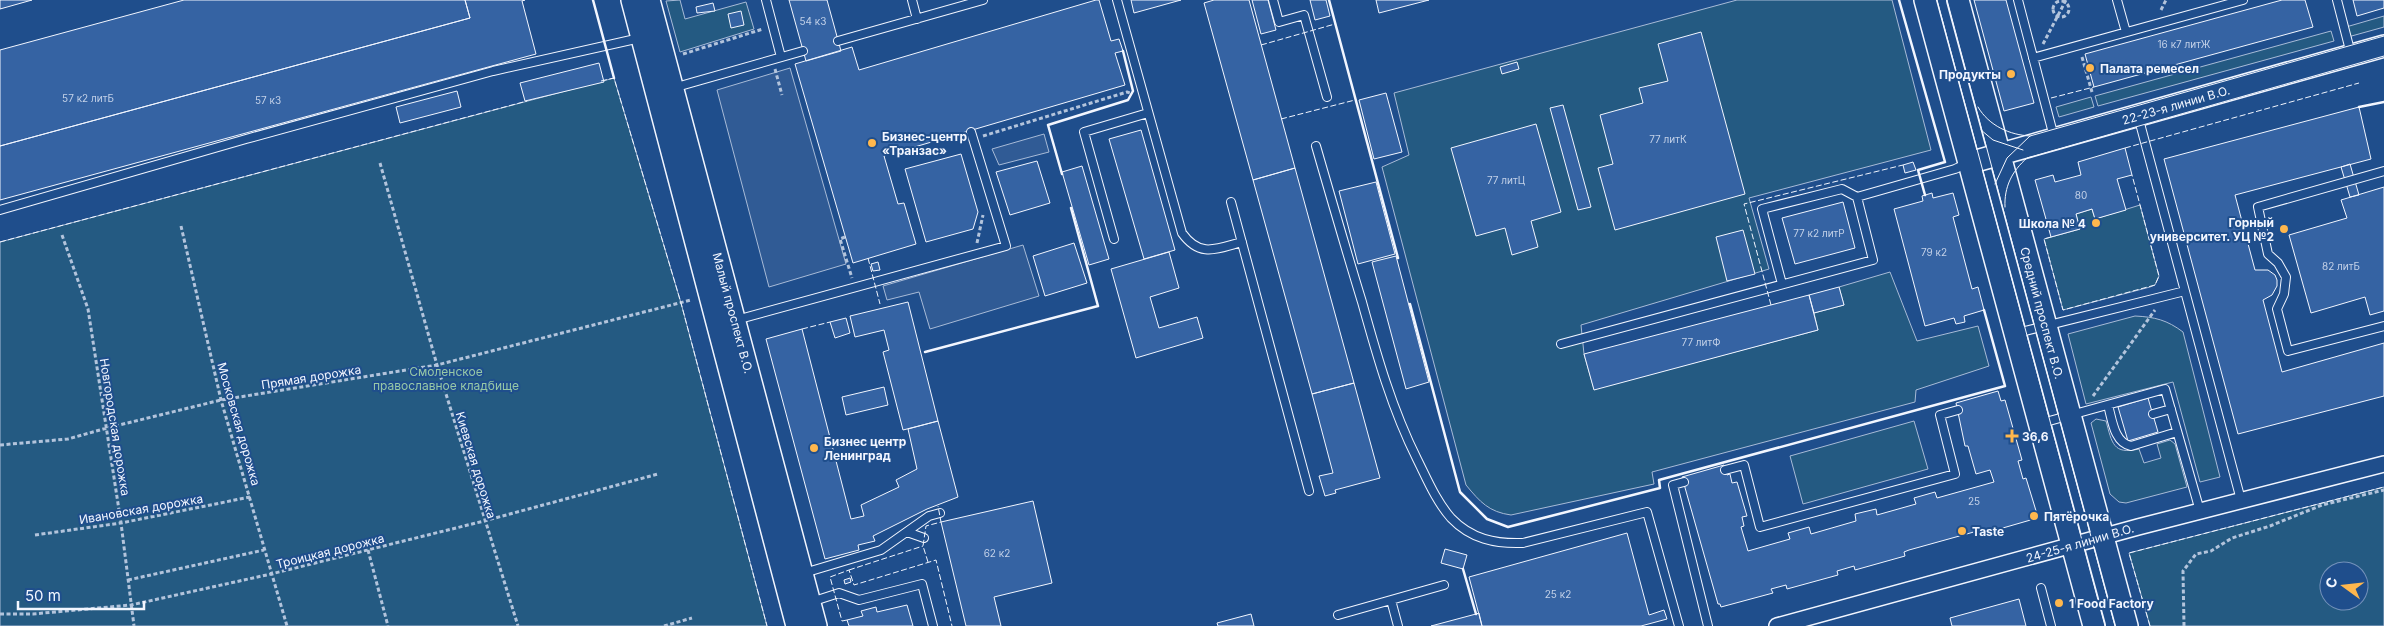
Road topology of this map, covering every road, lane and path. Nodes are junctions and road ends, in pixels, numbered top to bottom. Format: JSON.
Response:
{"nodes":[{"id":1,"x":632,"y":0,"type":"edge"},
{"id":2,"x":650,"y":0,"type":"edge"},
{"id":3,"x":766,"y":0,"type":"edge"},
{"id":4,"x":912,"y":0,"type":"edge"},
{"id":5,"x":983,"y":0,"type":"edge"},
{"id":6,"x":1117,"y":0,"type":"edge"},
{"id":7,"x":1273,"y":0,"type":"edge"},
{"id":8,"x":1925,"y":0,"type":"edge"},
{"id":9,"x":1958,"y":0,"type":"edge"},
{"id":10,"x":2018,"y":0,"type":"edge"},
{"id":11,"x":2117,"y":0,"type":"edge"},
{"id":12,"x":2337,"y":0,"type":"edge"},
{"id":13,"x":2065,"y":1,"type":"edge"},
{"id":14,"x":2239,"y":1,"type":"edge"},
{"id":15,"x":2058,"y":16,"type":"junction"},
{"id":16,"x":917,"y":19,"type":"junction"},
{"id":17,"x":773,"y":26,"type":"junction"},
{"id":18,"x":2126,"y":32,"type":"junction"},
{"id":19,"x":650,"y":35,"type":"junction"},
{"id":20,"x":838,"y":41,"type":"dead end"},
{"id":21,"x":2079,"y":45,"type":"junction"},
{"id":22,"x":2384,"y":46,"type":"edge"},
{"id":23,"x":2041,"y":48,"type":"dead end"},
{"id":24,"x":803,"y":51,"type":"dead end"},
{"id":25,"x":677,"y":56,"type":"dead end"},
{"id":26,"x":2351,"y":56,"type":"junction"},
{"id":27,"x":781,"y":57,"type":"junction"},
{"id":28,"x":2033,"y":58,"type":"junction"},
{"id":29,"x":772,"y":60,"type":"junction"},
{"id":30,"x":665,"y":90,"type":"junction"},
{"id":31,"x":2092,"y":92,"type":"dead end"},
{"id":32,"x":1133,"y":94,"type":"dead end"},
{"id":33,"x":782,"y":95,"type":"dead end"},
{"id":34,"x":1327,"y":97,"type":"dead end"},
{"id":35,"x":1148,"y":113,"type":"junction"},
{"id":36,"x":2138,"y":116,"type":"junction"},
{"id":37,"x":972,"y":136,"type":"joint"},
{"id":38,"x":2054,"y":139,"type":"junction"},
{"id":39,"x":1316,"y":146,"type":"dead end"},
{"id":40,"x":2000,"y":154,"type":"junction"},
{"id":41,"x":380,"y":163,"type":"dead end"},
{"id":42,"x":1969,"y":163,"type":"junction"},
{"id":43,"x":2384,"y":171,"type":"edge"},
{"id":44,"x":1857,"y":197,"type":"junction"},
{"id":45,"x":1231,"y":202,"type":"dead end"},
{"id":46,"x":0,"y":210,"type":"edge"},
{"id":47,"x":984,"y":210,"type":"dead end"},
{"id":48,"x":181,"y":226,"type":"dead end"},
{"id":49,"x":62,"y":235,"type":"dead end"},
{"id":50,"x":845,"y":237,"type":"dead end"},
{"id":51,"x":1114,"y":239,"type":"dead end"},
{"id":52,"x":1242,"y":242,"type":"junction"},
{"id":53,"x":967,"y":245,"type":"dead end"},
{"id":54,"x":858,"y":277,"type":"dead end"},
{"id":55,"x":1782,"y":284,"type":"junction"},
{"id":56,"x":2185,"y":291,"type":"junction"},
{"id":57,"x":2166,"y":296,"type":"junction"},
{"id":58,"x":691,"y":300,"type":"dead end"},
{"id":59,"x":726,"y":323,"type":"junction"},
{"id":60,"x":2045,"y":326,"type":"junction"},
{"id":61,"x":2384,"y":326,"type":"edge"},
{"id":62,"x":2014,"y":334,"type":"junction"},
{"id":63,"x":1561,"y":344,"type":"dead end"},
{"id":64,"x":437,"y":365,"type":"junction"},
{"id":65,"x":221,"y":400,"type":"junction"},
{"id":66,"x":2108,"y":405,"type":"junction"},
{"id":67,"x":2171,"y":408,"type":"junction"},
{"id":68,"x":1958,"y":410,"type":"dead end"},
{"id":69,"x":2078,"y":413,"type":"junction"},
{"id":70,"x":2152,"y":414,"type":"dead end"},
{"id":71,"x":2122,"y":422,"type":"dead end"},
{"id":72,"x":2039,"y":424,"type":"junction"},
{"id":73,"x":2114,"y":424,"type":"junction"},
{"id":74,"x":107,"y":428,"type":"junction"},
{"id":75,"x":2178,"y":432,"type":"junction"},
{"id":76,"x":0,"y":445,"type":"edge"},
{"id":77,"x":2384,"y":464,"type":"edge"},
{"id":78,"x":1726,"y":470,"type":"dead end"},
{"id":79,"x":658,"y":474,"type":"dead end"},
{"id":80,"x":1684,"y":482,"type":"dead end"},
{"id":81,"x":2384,"y":490,"type":"edge"},
{"id":82,"x":1309,"y":491,"type":"dead end"},
{"id":83,"x":250,"y":497,"type":"junction"},
{"id":84,"x":2241,"y":500,"type":"junction"},
{"id":85,"x":2200,"y":511,"type":"junction"},
{"id":86,"x":940,"y":513,"type":"dead end"},
{"id":87,"x":484,"y":521,"type":"junction"},
{"id":88,"x":121,"y":523,"type":"junction"},
{"id":89,"x":906,"y":532,"type":"junction"},
{"id":90,"x":35,"y":536,"type":"dead end"},
{"id":91,"x":2102,"y":537,"type":"junction"},
{"id":92,"x":924,"y":538,"type":"dead end"},
{"id":93,"x":2072,"y":546,"type":"junction"},
{"id":94,"x":264,"y":550,"type":"junction"},
{"id":95,"x":368,"y":550,"type":"junction"},
{"id":96,"x":271,"y":574,"type":"junction"},
{"id":97,"x":802,"y":574,"type":"junction"},
{"id":98,"x":128,"y":580,"type":"junction"},
{"id":99,"x":1444,"y":585,"type":"dead end"},
{"id":100,"x":2041,"y":588,"type":"dead end"},
{"id":101,"x":1391,"y":600,"type":"junction"},
{"id":102,"x":131,"y":605,"type":"junction"},
{"id":103,"x":799,"y":612,"type":"edge"},
{"id":104,"x":0,"y":614,"type":"edge"},
{"id":105,"x":1338,"y":615,"type":"dead end"},
{"id":106,"x":692,"y":618,"type":"dead end"},
{"id":107,"x":134,"y":626,"type":"edge"},
{"id":108,"x":287,"y":626,"type":"edge"},
{"id":109,"x":388,"y":626,"type":"edge"},
{"id":110,"x":518,"y":626,"type":"edge"},
{"id":111,"x":664,"y":626,"type":"edge"},
{"id":112,"x":816,"y":626,"type":"edge"},
{"id":113,"x":933,"y":626,"type":"edge"},
{"id":114,"x":1398,"y":626,"type":"edge"},
{"id":115,"x":1679,"y":626,"type":"edge"},
{"id":116,"x":1708,"y":626,"type":"edge"},
{"id":117,"x":1777,"y":626,"type":"edge"},
{"id":118,"x":2051,"y":626,"type":"edge"},
{"id":119,"x":2094,"y":626,"type":"edge"},
{"id":120,"x":2127,"y":626,"type":"edge"},
{"id":121,"x":2184,"y":626,"type":"edge"}],
"edges":[{"from":1,"to":19,"type":"main road","name":"Малый проспект В.О."},
{"from":2,"to":19,"type":"main road","name":"Малый проспект В.О."},
{"from":3,"to":17,"type":"lane"},
{"from":4,"to":16,"type":"lane"},
{"from":5,"to":16,"type":"lane"},
{"from":6,"to":35,"type":"lane"},
{"from":7,"to":34,"type":"lane"},
{"from":8,"to":42,"type":"main road"},
{"from":9,"to":40,"type":"main road","name":"Средний проспект В.О."},
{"from":10,"to":28,"type":"lane"},
{"from":11,"to":18,"type":"lane"},
{"from":12,"to":26,"type":"lane"},
{"from":13,"to":15,"type":"path"},
{"from":13,"to":15,"type":"path"},
{"from":13,"to":15,"type":"path"},
{"from":14,"to":18,"type":"lane"},
{"from":15,"to":23,"type":"path"},
{"from":16,"to":20,"type":"lane"},
{"from":17,"to":25,"type":"path"},
{"from":17,"to":27,"type":"lane"},
{"from":18,"to":21,"type":"lane"},
{"from":19,"to":30,"type":"main road","name":"Малый проспект В.О."},
{"from":19,"to":46,"type":"lane"},
{"from":21,"to":28,"type":"lane"},
{"from":21,"to":31,"type":"path"},
{"from":22,"to":26,"type":"main road","name":"22-23-я линии В.О."},
{"from":24,"to":27,"type":"lane"},
{"from":26,"to":36,"type":"main road","name":"22-23-я линии В.О."},
{"from":27,"to":29,"type":"lane"},
{"from":28,"to":38,"type":"lane"},
{"from":29,"to":30,"type":"lane"},
{"from":29,"to":33,"type":"path"},
{"from":30,"to":59,"type":"main road","name":"Малый проспект В.О."},
{"from":32,"to":37,"type":"path"},
{"from":35,"to":51,"type":"lane"},
{"from":35,"to":52,"type":"lane"},
{"from":36,"to":38,"type":"main road","name":"22-23-я линии В.О."},
{"from":36,"to":56,"type":"lane"},
{"from":37,"to":59,"type":"lane"},
{"from":38,"to":40,"type":"main road","name":"22-23-я линии В.О."},
{"from":39,"to":115,"type":"lane"},
{"from":40,"to":42,"type":"main road","name":"22-23-я линии В.О."},
{"from":40,"to":60,"type":"main road","name":"Средний проспект В.О."},
{"from":41,"to":64,"type":"path","name":"Киевская дорожка"},
{"from":42,"to":44,"type":"lane"},
{"from":42,"to":62,"type":"main road"},
{"from":43,"to":61,"type":"lane"},
{"from":44,"to":55,"type":"lane"},
{"from":44,"to":55,"type":"lane"},
{"from":45,"to":52,"type":"lane"},
{"from":47,"to":53,"type":"path"},
{"from":48,"to":65,"type":"path","name":"Московская дорожка"},
{"from":49,"to":74,"type":"path","name":"Новгородская дорожка"},
{"from":50,"to":54,"type":"path"},
{"from":52,"to":82,"type":"lane"},
{"from":55,"to":63,"type":"lane"},
{"from":56,"to":57,"type":"lane"},
{"from":56,"to":84,"type":"lane"},
{"from":57,"to":60,"type":"lane"},
{"from":57,"to":69,"type":"path"},
{"from":58,"to":64,"type":"path","name":"Прямая дорожка"},
{"from":59,"to":97,"type":"main road","name":"Малый проспект В.О."},
{"from":59,"to":103,"type":"main road","name":"Малый проспект В.О."},
{"from":60,"to":62,"type":"lane"},
{"from":60,"to":69,"type":"main road","name":"Средний проспект В.О."},
{"from":62,"to":72,"type":"main road"},
{"from":64,"to":65,"type":"path","name":"Прямая дорожка"},
{"from":64,"to":87,"type":"path","name":"Киевская дорожка"},
{"from":65,"to":74,"type":"path","name":"Прямая дорожка"},
{"from":65,"to":83,"type":"path","name":"Московская дорожка"},
{"from":66,"to":67,"type":"lane"},
{"from":66,"to":69,"type":"lane"},
{"from":66,"to":73,"type":"lane"},
{"from":67,"to":70,"type":"lane"},
{"from":67,"to":75,"type":"lane"},
{"from":68,"to":78,"type":"lane"},
{"from":69,"to":72,"type":"lane"},
{"from":69,"to":91,"type":"main road","name":"Средний проспект В.О."},
{"from":71,"to":73,"type":"lane"},
{"from":72,"to":93,"type":"main road"},
{"from":73,"to":75,"type":"lane"},
{"from":74,"to":76,"type":"path","name":"Прямая дорожка"},
{"from":74,"to":88,"type":"path","name":"Новгородская дорожка"},
{"from":75,"to":85,"type":"lane"},
{"from":77,"to":84,"type":"street","name":"24-25-я линии В.О."},
{"from":79,"to":87,"type":"path","name":"Троицкая дорожка"},
{"from":80,"to":116,"type":"lane"},
{"from":81,"to":121,"type":"path"},
{"from":83,"to":88,"type":"path","name":"Ивановская дорожка"},
{"from":83,"to":94,"type":"path","name":"Московская дорожка"},
{"from":84,"to":85,"type":"street","name":"24-25-я линии В.О."},
{"from":85,"to":91,"type":"street","name":"24-25-я линии В.О."},
{"from":86,"to":89,"type":"lane"},
{"from":87,"to":95,"type":"path","name":"Троицкая дорожка"},
{"from":87,"to":110,"type":"path","name":"Киевская дорожка"},
{"from":88,"to":90,"type":"path","name":"Ивановская дорожка"},
{"from":88,"to":98,"type":"path","name":"Новгородская дорожка"},
{"from":89,"to":92,"type":"lane"},
{"from":89,"to":97,"type":"lane"},
{"from":91,"to":93,"type":"street","name":"24-25-я линии В.О."},
{"from":91,"to":120,"type":"main road","name":"Средний проспект В.О."},
{"from":93,"to":117,"type":"street","name":"24-25-я линии В.О."},
{"from":93,"to":119,"type":"main road"},
{"from":94,"to":96,"type":"path","name":"Московская дорожка"},
{"from":94,"to":98,"type":"path"},
{"from":95,"to":96,"type":"path","name":"Троицкая дорожка"},
{"from":95,"to":109,"type":"path"},
{"from":96,"to":102,"type":"path","name":"Троицкая дорожка"},
{"from":96,"to":108,"type":"path","name":"Московская дорожка"},
{"from":97,"to":103,"type":"main road","name":"Малый проспект В.О."},
{"from":98,"to":102,"type":"path","name":"Новгородская дорожка"},
{"from":99,"to":101,"type":"lane"},
{"from":100,"to":118,"type":"lane"},
{"from":101,"to":105,"type":"lane"},
{"from":101,"to":114,"type":"lane"},
{"from":102,"to":104,"type":"path","name":"Троицкая дорожка"},
{"from":102,"to":107,"type":"path","name":"Новгородская дорожка"},
{"from":103,"to":112,"type":"main road","name":"Малый проспект В.О."},
{"from":103,"to":113,"type":"lane"},
{"from":106,"to":111,"type":"path"}]}
